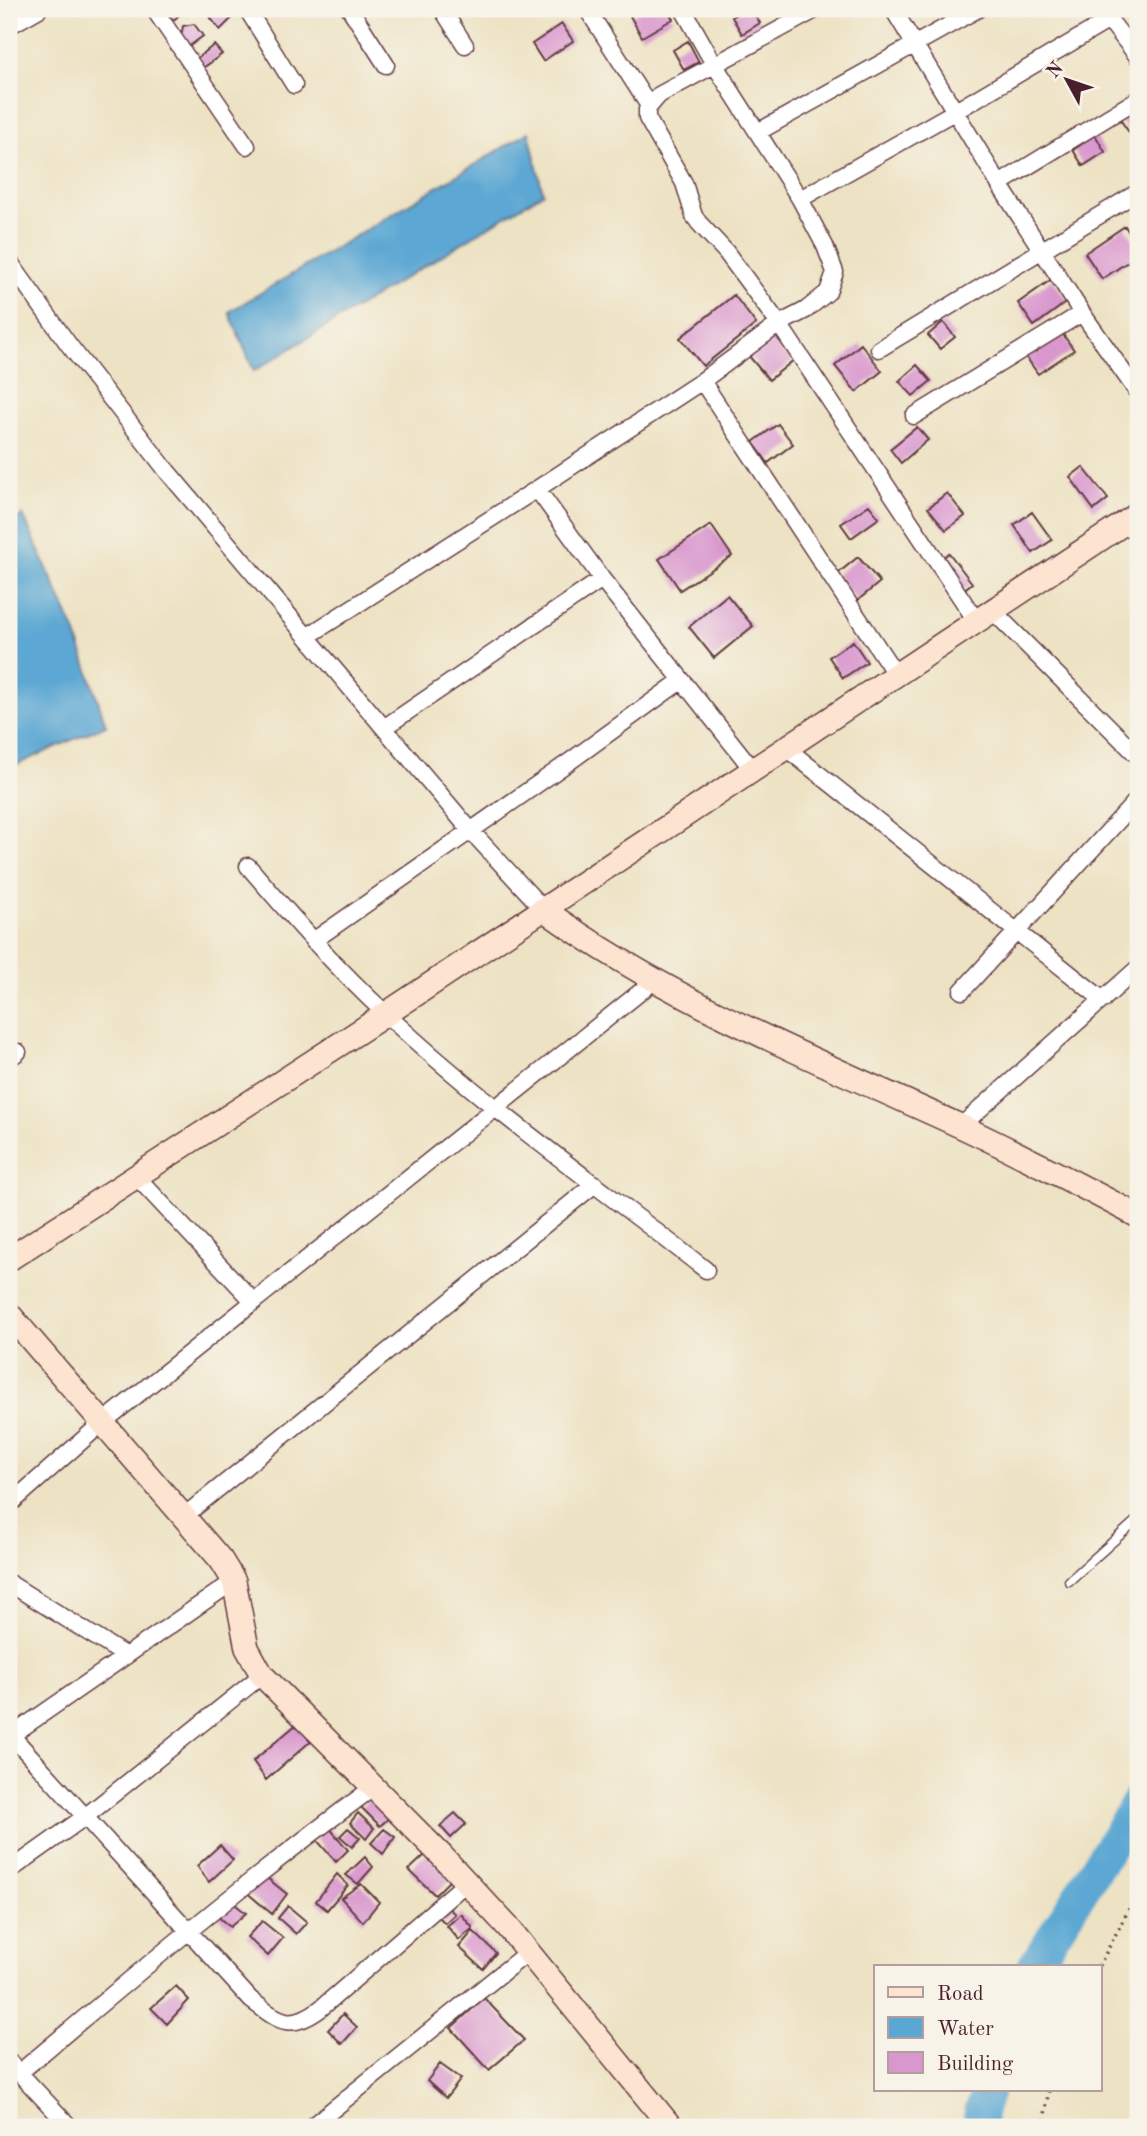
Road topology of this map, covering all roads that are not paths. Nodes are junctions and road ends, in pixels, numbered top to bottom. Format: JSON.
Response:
{"nodes":[{"id":1,"x":39,"y":9,"type":"edge"},
{"id":2,"x":154,"y":9,"type":"edge"},
{"id":3,"x":247,"y":9,"type":"edge"},
{"id":4,"x":350,"y":9,"type":"edge"},
{"id":5,"x":442,"y":9,"type":"edge"},
{"id":6,"x":587,"y":9,"type":"edge"},
{"id":7,"x":682,"y":9,"type":"edge"},
{"id":8,"x":817,"y":9,"type":"edge"},
{"id":9,"x":893,"y":9,"type":"edge"},
{"id":10,"x":978,"y":9,"type":"edge"},
{"id":11,"x":1105,"y":14,"type":"edge"},
{"id":12,"x":9,"y":26,"type":"edge"},
{"id":13,"x":465,"y":45,"type":"dead end"},
{"id":14,"x":914,"y":46,"type":"junction"},
{"id":15,"x":1138,"y":57,"type":"edge"},
{"id":16,"x":714,"y":64,"type":"junction"},
{"id":17,"x":386,"y":65,"type":"dead end"},
{"id":18,"x":294,"y":85,"type":"dead end"},
{"id":19,"x":1138,"y":99,"type":"edge"},
{"id":20,"x":649,"y":106,"type":"junction"},
{"id":21,"x":954,"y":112,"type":"junction"},
{"id":22,"x":758,"y":132,"type":"junction"},
{"id":23,"x":247,"y":146,"type":"dead end"},
{"id":24,"x":999,"y":184,"type":"junction"},
{"id":25,"x":1138,"y":192,"type":"edge"},
{"id":26,"x":800,"y":199,"type":"junction"},
{"id":27,"x":1042,"y":250,"type":"junction"},
{"id":28,"x":9,"y":261,"type":"edge"},
{"id":29,"x":1082,"y":313,"type":"junction"},
{"id":30,"x":779,"y":324,"type":"junction"},
{"id":31,"x":879,"y":349,"type":"dead end"},
{"id":32,"x":702,"y":380,"type":"junction"},
{"id":33,"x":1138,"y":393,"type":"edge"},
{"id":34,"x":914,"y":416,"type":"dead end"},
{"id":35,"x":537,"y":489,"type":"junction"},
{"id":36,"x":1138,"y":514,"type":"edge"},
{"id":37,"x":602,"y":579,"type":"junction"},
{"id":38,"x":985,"y":616,"type":"junction"},
{"id":39,"x":307,"y":636,"type":"junction"},
{"id":40,"x":895,"y":675,"type":"junction"},
{"id":41,"x":682,"y":680,"type":"junction"},
{"id":42,"x":385,"y":727,"type":"junction"},
{"id":43,"x":786,"y":748,"type":"junction"},
{"id":44,"x":1138,"y":756,"type":"edge"},
{"id":45,"x":752,"y":770,"type":"junction"},
{"id":46,"x":1138,"y":799,"type":"edge"},
{"id":47,"x":471,"y":831,"type":"junction"},
{"id":48,"x":248,"y":866,"type":"dead end"},
{"id":49,"x":543,"y":909,"type":"junction"},
{"id":50,"x":1017,"y":930,"type":"junction"},
{"id":51,"x":313,"y":941,"type":"junction"},
{"id":52,"x":1138,"y":968,"type":"edge"},
{"id":53,"x":654,"y":981,"type":"junction"},
{"id":54,"x":962,"y":990,"type":"dead end"},
{"id":55,"x":1103,"y":1000,"type":"junction"},
{"id":56,"x":386,"y":1014,"type":"junction"},
{"id":57,"x":496,"y":1108,"type":"junction"},
{"id":58,"x":961,"y":1126,"type":"junction"},
{"id":59,"x":135,"y":1175,"type":"junction"},
{"id":60,"x":595,"y":1184,"type":"junction"},
{"id":61,"x":1138,"y":1216,"type":"edge"},
{"id":62,"x":9,"y":1259,"type":"edge"},
{"id":63,"x":706,"y":1270,"type":"dead end"},
{"id":64,"x":254,"y":1302,"type":"junction"},
{"id":65,"x":9,"y":1314,"type":"edge"},
{"id":66,"x":102,"y":1423,"type":"junction"},
{"id":67,"x":9,"y":1505,"type":"edge"},
{"id":68,"x":184,"y":1517,"type":"junction"},
{"id":69,"x":1138,"y":1519,"type":"edge"},
{"id":70,"x":234,"y":1581,"type":"junction"},
{"id":71,"x":1069,"y":1581,"type":"dead end"},
{"id":72,"x":9,"y":1583,"type":"edge"},
{"id":73,"x":127,"y":1656,"type":"junction"},
{"id":74,"x":262,"y":1675,"type":"junction"},
{"id":75,"x":10,"y":1736,"type":"edge"},
{"id":76,"x":374,"y":1787,"type":"junction"},
{"id":77,"x":86,"y":1816,"type":"junction"},
{"id":78,"x":9,"y":1871,"type":"edge"},
{"id":79,"x":467,"y":1882,"type":"junction"},
{"id":80,"x":187,"y":1932,"type":"junction"},
{"id":81,"x":528,"y":1952,"type":"junction"},
{"id":82,"x":14,"y":2067,"type":"edge"},
{"id":83,"x":668,"y":2126,"type":"edge"},
{"id":84,"x":70,"y":2127,"type":"edge"},
{"id":85,"x":312,"y":2127,"type":"edge"}],
"edges":[{"from":1,"to":12,"type":"street"},
{"from":2,"to":23,"type":"street"},
{"from":3,"to":18,"type":"street"},
{"from":4,"to":17,"type":"street"},
{"from":5,"to":13,"type":"street"},
{"from":6,"to":20,"type":"street"},
{"from":7,"to":16,"type":"street"},
{"from":8,"to":16,"type":"street"},
{"from":9,"to":14,"type":"street"},
{"from":10,"to":14,"type":"street"},
{"from":11,"to":15,"type":"street"},
{"from":11,"to":21,"type":"street"},
{"from":14,"to":21,"type":"street"},
{"from":14,"to":22,"type":"street"},
{"from":16,"to":20,"type":"street"},
{"from":16,"to":22,"type":"street"},
{"from":19,"to":24,"type":"street"},
{"from":20,"to":30,"type":"street"},
{"from":21,"to":24,"type":"street"},
{"from":21,"to":26,"type":"street"},
{"from":22,"to":26,"type":"street"},
{"from":24,"to":27,"type":"street"},
{"from":25,"to":27,"type":"street"},
{"from":26,"to":30,"type":"street"},
{"from":27,"to":29,"type":"street"},
{"from":27,"to":31,"type":"street"},
{"from":28,"to":39,"type":"street"},
{"from":29,"to":33,"type":"street"},
{"from":29,"to":34,"type":"street"},
{"from":30,"to":32,"type":"street"},
{"from":30,"to":38,"type":"street"},
{"from":32,"to":35,"type":"street"},
{"from":32,"to":40,"type":"street"},
{"from":35,"to":37,"type":"street"},
{"from":35,"to":39,"type":"street"},
{"from":36,"to":38,"type":"street"},
{"from":37,"to":41,"type":"street"},
{"from":37,"to":42,"type":"street"},
{"from":38,"to":40,"type":"street"},
{"from":38,"to":44,"type":"street"},
{"from":39,"to":42,"type":"street"},
{"from":40,"to":43,"type":"street"},
{"from":41,"to":45,"type":"street"},
{"from":41,"to":47,"type":"street"},
{"from":42,"to":47,"type":"street"},
{"from":43,"to":45,"type":"street"},
{"from":43,"to":50,"type":"street"},
{"from":45,"to":49,"type":"street"},
{"from":46,"to":50,"type":"street"},
{"from":47,"to":49,"type":"street"},
{"from":47,"to":51,"type":"street"},
{"from":48,"to":51,"type":"street"},
{"from":49,"to":53,"type":"street"},
{"from":49,"to":56,"type":"street"},
{"from":50,"to":54,"type":"street"},
{"from":50,"to":55,"type":"street"},
{"from":51,"to":56,"type":"street"},
{"from":52,"to":55,"type":"street"},
{"from":53,"to":57,"type":"street"},
{"from":53,"to":58,"type":"street"},
{"from":55,"to":58,"type":"street"},
{"from":56,"to":57,"type":"street"},
{"from":56,"to":59,"type":"street"},
{"from":57,"to":60,"type":"street"},
{"from":57,"to":64,"type":"street"},
{"from":58,"to":61,"type":"street"},
{"from":59,"to":62,"type":"street"},
{"from":59,"to":64,"type":"street"},
{"from":60,"to":63,"type":"street"},
{"from":60,"to":68,"type":"street"},
{"from":64,"to":66,"type":"street"},
{"from":65,"to":66,"type":"street"},
{"from":66,"to":67,"type":"street"},
{"from":66,"to":68,"type":"street"},
{"from":68,"to":70,"type":"street"},
{"from":69,"to":71,"type":"lane"},
{"from":70,"to":73,"type":"street"},
{"from":70,"to":74,"type":"street"},
{"from":72,"to":73,"type":"street"},
{"from":73,"to":75,"type":"street"},
{"from":74,"to":76,"type":"street"},
{"from":74,"to":77,"type":"street"},
{"from":75,"to":77,"type":"street"},
{"from":76,"to":79,"type":"street"},
{"from":76,"to":80,"type":"street"},
{"from":77,"to":78,"type":"street"},
{"from":77,"to":80,"type":"street"},
{"from":79,"to":80,"type":"street"},
{"from":79,"to":81,"type":"street"},
{"from":80,"to":82,"type":"street"},
{"from":81,"to":83,"type":"street"},
{"from":81,"to":85,"type":"street"},
{"from":82,"to":84,"type":"street"}]}
